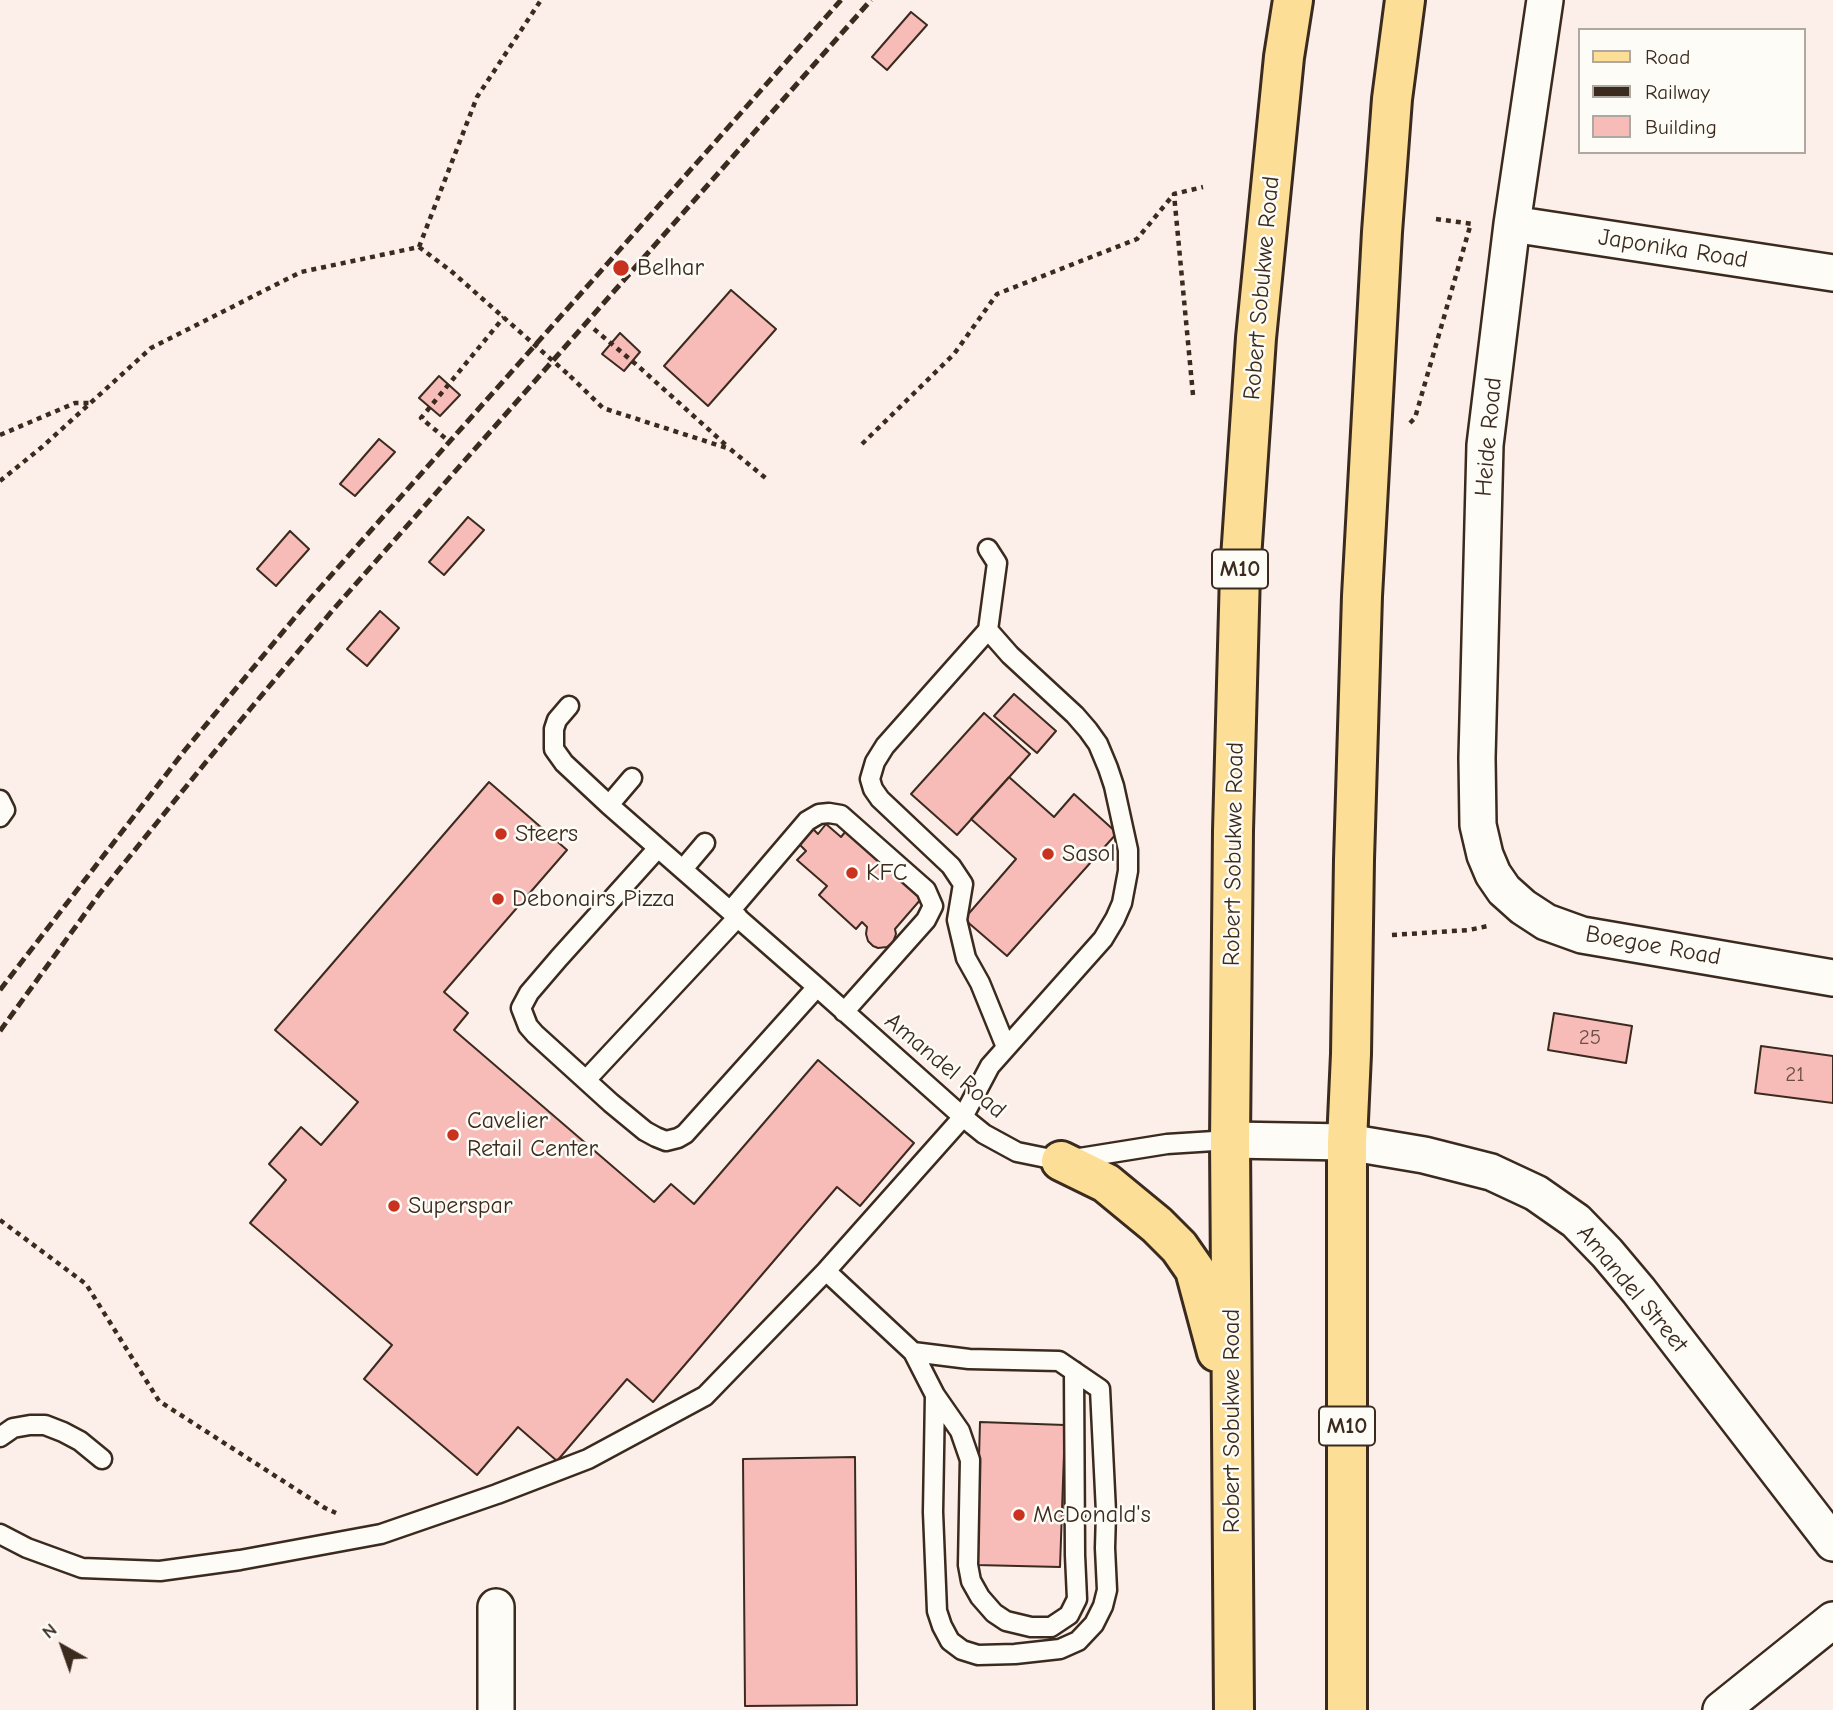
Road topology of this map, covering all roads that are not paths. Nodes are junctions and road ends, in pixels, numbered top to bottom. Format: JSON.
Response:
{"nodes":[{"id":1,"x":1293,"y":0,"type":"edge"},
{"id":2,"x":1405,"y":0,"type":"edge"},
{"id":3,"x":1545,"y":0,"type":"edge"},
{"id":4,"x":1512,"y":224,"type":"junction"},
{"id":5,"x":1833,"y":273,"type":"edge"},
{"id":6,"x":988,"y":549,"type":"dead end"},
{"id":7,"x":988,"y":630,"type":"junction"},
{"id":8,"x":569,"y":706,"type":"dead end"},
{"id":9,"x":632,"y":778,"type":"dead end"},
{"id":10,"x":0,"y":800,"type":"edge"},
{"id":11,"x":609,"y":805,"type":"junction"},
{"id":12,"x":0,"y":817,"type":"edge"},
{"id":13,"x":705,"y":844,"type":"dead end"},
{"id":14,"x":658,"y":848,"type":"junction"},
{"id":15,"x":683,"y":869,"type":"junction"},
{"id":16,"x":1493,"y":874,"type":"joint"},
{"id":17,"x":734,"y":914,"type":"junction"},
{"id":18,"x":1833,"y":978,"type":"edge"},
{"id":19,"x":817,"y":987,"type":"junction"},
{"id":20,"x":844,"y":1012,"type":"junction"},
{"id":21,"x":1006,"y":1046,"type":"junction"},
{"id":22,"x":586,"y":1080,"type":"junction"},
{"id":23,"x":963,"y":1117,"type":"junction"},
{"id":24,"x":1230,"y":1140,"type":"junction"},
{"id":25,"x":1347,"y":1142,"type":"junction"},
{"id":26,"x":1060,"y":1161,"type":"junction"},
{"id":27,"x":826,"y":1271,"type":"junction"},
{"id":28,"x":914,"y":1352,"type":"junction"},
{"id":29,"x":1074,"y":1371,"type":"junction"},
{"id":30,"x":936,"y":1395,"type":"junction"},
{"id":31,"x":1231,"y":1412,"type":"junction"},
{"id":32,"x":0,"y":1437,"type":"edge"},
{"id":33,"x":102,"y":1459,"type":"dead end"},
{"id":34,"x":0,"y":1534,"type":"edge"},
{"id":35,"x":1833,"y":1543,"type":"edge"},
{"id":36,"x":496,"y":1607,"type":"dead end"},
{"id":37,"x":1833,"y":1620,"type":"edge"},
{"id":38,"x":496,"y":1710,"type":"edge"},
{"id":39,"x":1234,"y":1710,"type":"edge"},
{"id":40,"x":1347,"y":1710,"type":"edge"},
{"id":41,"x":1721,"y":1710,"type":"edge"}],
"edges":[{"from":1,"to":24,"type":"main road","name":"Robert Sobukwe Road","number":"M10"},
{"from":2,"to":25,"type":"main road","number":"M10"},
{"from":3,"to":4,"type":"street","name":"Heide Road"},
{"from":4,"to":5,"type":"street","name":"Japonika Road"},
{"from":4,"to":16,"type":"street","name":"Heide Road"},
{"from":6,"to":7,"type":"lane"},
{"from":7,"to":21,"type":"lane"},
{"from":7,"to":21,"type":"lane"},
{"from":8,"to":11,"type":"lane","name":"Amandel Road"},
{"from":9,"to":11,"type":"lane"},
{"from":10,"to":12,"type":"lane"},
{"from":11,"to":14,"type":"lane","name":"Amandel Road"},
{"from":13,"to":15,"type":"lane"},
{"from":14,"to":15,"type":"lane","name":"Amandel Road"},
{"from":14,"to":22,"type":"lane"},
{"from":15,"to":17,"type":"lane","name":"Amandel Road"},
{"from":16,"to":18,"type":"street","name":"Boegoe Road"},
{"from":17,"to":19,"type":"lane","name":"Amandel Road"},
{"from":17,"to":20,"type":"lane"},
{"from":17,"to":22,"type":"lane"},
{"from":19,"to":20,"type":"lane","name":"Amandel Road"},
{"from":19,"to":22,"type":"lane"},
{"from":20,"to":23,"type":"lane","name":"Amandel Road"},
{"from":21,"to":23,"type":"lane"},
{"from":23,"to":26,"type":"lane","name":"Amandel Road"},
{"from":23,"to":27,"type":"lane"},
{"from":24,"to":25,"type":"street","name":"Amandel Street"},
{"from":24,"to":26,"type":"lane","name":"Amandel Road"},
{"from":24,"to":31,"type":"main road","name":"Robert Sobukwe Road","number":"M10"},
{"from":25,"to":35,"type":"street","name":"Amandel Street"},
{"from":25,"to":40,"type":"main road","number":"M10"},
{"from":26,"to":31,"type":"main road"},
{"from":27,"to":28,"type":"lane"},
{"from":27,"to":34,"type":"lane"},
{"from":28,"to":29,"type":"lane"},
{"from":28,"to":30,"type":"lane"},
{"from":29,"to":30,"type":"lane"},
{"from":29,"to":30,"type":"lane"},
{"from":31,"to":39,"type":"main road","name":"Robert Sobukwe Road","number":"M10"},
{"from":32,"to":33,"type":"lane"},
{"from":36,"to":38,"type":"street"},
{"from":37,"to":41,"type":"street"}]}
